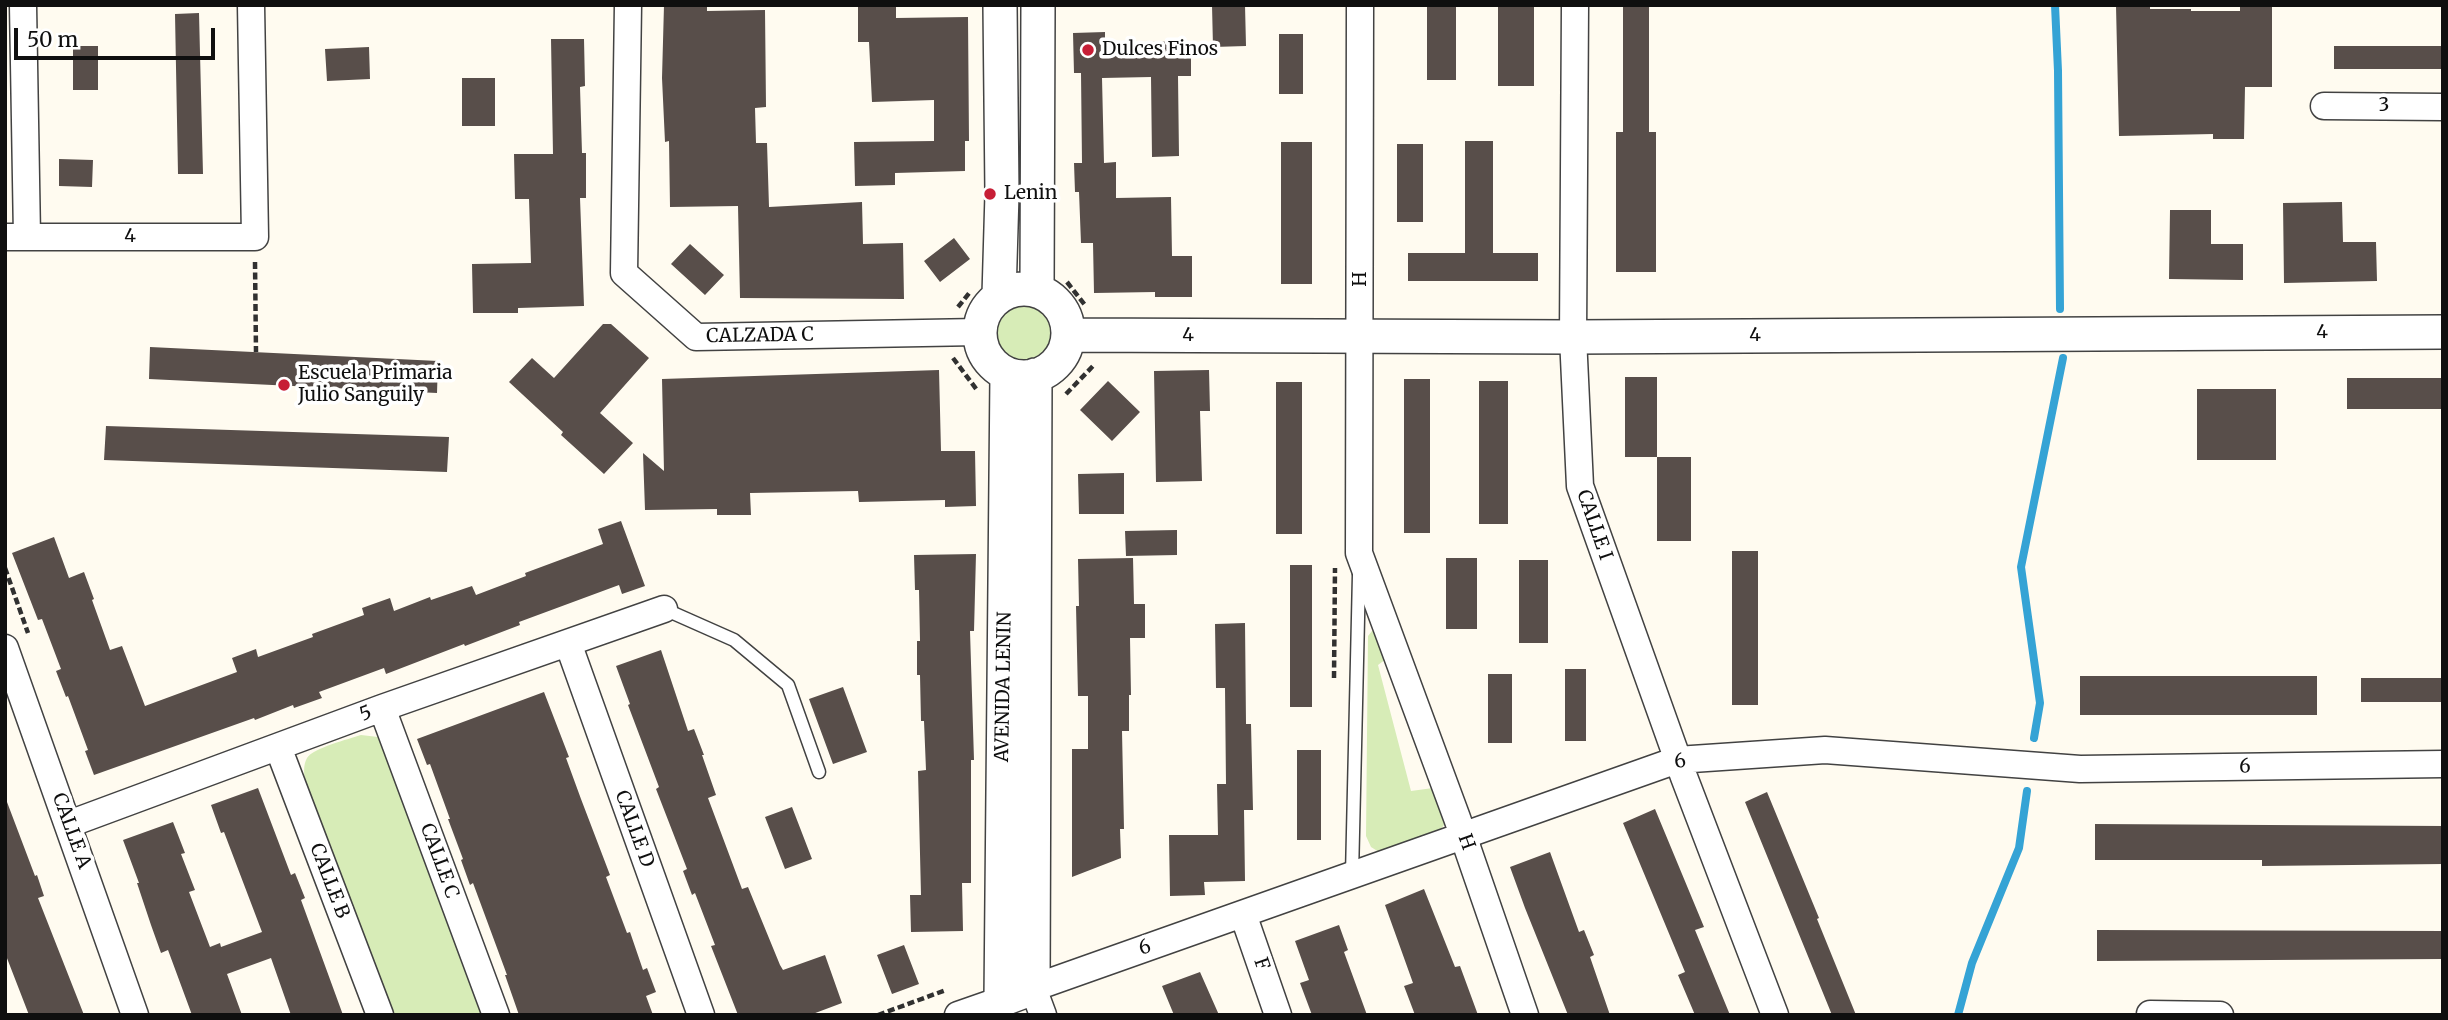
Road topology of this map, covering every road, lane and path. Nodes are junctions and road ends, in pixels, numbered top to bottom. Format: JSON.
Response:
{"nodes":[{"id":1,"x":23,"y":5,"type":"edge"},
{"id":2,"x":251,"y":5,"type":"edge"},
{"id":3,"x":628,"y":5,"type":"edge"},
{"id":4,"x":1000,"y":5,"type":"edge"},
{"id":5,"x":1038,"y":5,"type":"edge"},
{"id":6,"x":1360,"y":5,"type":"edge"},
{"id":7,"x":1575,"y":5,"type":"edge"},
{"id":8,"x":2324,"y":106,"type":"dead end"},
{"id":9,"x":2443,"y":107,"type":"edge"},
{"id":10,"x":16,"y":237,"type":"edge"},
{"id":11,"x":255,"y":237,"type":"junction"},
{"id":12,"x":1051,"y":284,"type":"junction"},
{"id":13,"x":988,"y":290,"type":"junction"},
{"id":14,"x":1086,"y":306,"type":"dead end"},
{"id":15,"x":965,"y":323,"type":"junction"},
{"id":16,"x":2443,"y":332,"type":"edge"},
{"id":17,"x":1068,"y":335,"type":"junction"},
{"id":18,"x":1361,"y":337,"type":"junction"},
{"id":19,"x":1573,"y":337,"type":"junction"},
{"id":20,"x":256,"y":352,"type":"dead end"},
{"id":21,"x":951,"y":356,"type":"dead end"},
{"id":22,"x":1100,"y":359,"type":"dead end"},
{"id":23,"x":1021,"y":374,"type":"junction"},
{"id":24,"x":979,"y":394,"type":"dead end"},
{"id":25,"x":1060,"y":400,"type":"dead end"},
{"id":26,"x":1359,"y":553,"type":"junction"},
{"id":27,"x":1335,"y":568,"type":"dead end"},
{"id":28,"x":664,"y":609,"type":"joint"},
{"id":29,"x":568,"y":642,"type":"junction"},
{"id":30,"x":5,"y":648,"type":"edge"},
{"id":31,"x":1334,"y":678,"type":"dead end"},
{"id":32,"x":382,"y":708,"type":"junction"},
{"id":33,"x":278,"y":747,"type":"junction"},
{"id":34,"x":1678,"y":760,"type":"junction"},
{"id":35,"x":2443,"y":764,"type":"edge"},
{"id":36,"x":819,"y":772,"type":"dead end"},
{"id":37,"x":69,"y":824,"type":"junction"},
{"id":38,"x":1464,"y":837,"type":"junction"},
{"id":39,"x":1352,"y":875,"type":"junction"},
{"id":40,"x":1243,"y":914,"type":"junction"},
{"id":41,"x":950,"y":988,"type":"dead end"},
{"id":42,"x":1001,"y":1000,"type":"junction"},
{"id":43,"x":1038,"y":1001,"type":"edge"},
{"id":44,"x":2150,"y":1014,"type":"edge"},
{"id":45,"x":135,"y":1015,"type":"edge"},
{"id":46,"x":380,"y":1015,"type":"edge"},
{"id":47,"x":496,"y":1015,"type":"edge"},
{"id":48,"x":701,"y":1015,"type":"edge"},
{"id":49,"x":878,"y":1015,"type":"edge"},
{"id":50,"x":958,"y":1015,"type":"edge"},
{"id":51,"x":1278,"y":1015,"type":"edge"},
{"id":52,"x":1525,"y":1015,"type":"edge"},
{"id":53,"x":1775,"y":1015,"type":"edge"},
{"id":54,"x":2220,"y":1015,"type":"edge"}],
"edges":[{"from":1,"to":10,"type":"street"},
{"from":2,"to":11,"type":"street"},
{"from":3,"to":15,"type":"street","name":"CALZADA C"},
{"from":4,"to":13,"type":"street"},
{"from":5,"to":12,"type":"street"},
{"from":6,"to":18,"type":"street","name":"H"},
{"from":7,"to":19,"type":"street","name":"CALLE I"},
{"from":8,"to":9,"type":"street","name":"3"},
{"from":10,"to":11,"type":"street","name":"4"},
{"from":11,"to":20,"type":"path"},
{"from":12,"to":13,"type":"street"},
{"from":12,"to":14,"type":"path"},
{"from":12,"to":17,"type":"street"},
{"from":13,"to":15,"type":"path"},
{"from":13,"to":15,"type":"street"},
{"from":15,"to":23,"type":"street"},
{"from":16,"to":19,"type":"street","name":"4"},
{"from":17,"to":18,"type":"street","name":"4"},
{"from":17,"to":23,"type":"street"},
{"from":18,"to":19,"type":"street","name":"4"},
{"from":18,"to":26,"type":"street","name":"H"},
{"from":19,"to":34,"type":"street","name":"CALLE I"},
{"from":21,"to":24,"type":"path"},
{"from":22,"to":25,"type":"path"},
{"from":23,"to":42,"type":"street","name":"AVENIDA LENIN"},
{"from":23,"to":43,"type":"street","name":"AVENIDA LENIN"},
{"from":26,"to":38,"type":"street","name":"H"},
{"from":26,"to":39,"type":"lane","name":"H"},
{"from":27,"to":31,"type":"path"},
{"from":28,"to":29,"type":"street","name":"5"},
{"from":28,"to":36,"type":"lane"},
{"from":29,"to":32,"type":"street","name":"5"},
{"from":29,"to":48,"type":"street","name":"CALLE D"},
{"from":30,"to":37,"type":"street","name":"CALLE A"},
{"from":32,"to":33,"type":"street","name":"5"},
{"from":32,"to":47,"type":"street","name":"CALLE C"},
{"from":33,"to":37,"type":"street","name":"5"},
{"from":33,"to":46,"type":"street","name":"CALLE B"},
{"from":34,"to":35,"type":"street","name":"6"},
{"from":34,"to":38,"type":"street","name":"6"},
{"from":34,"to":53,"type":"street","name":"CALLE I"},
{"from":37,"to":45,"type":"street","name":"CALLE A"},
{"from":38,"to":39,"type":"street","name":"6"},
{"from":38,"to":52,"type":"street","name":"H"},
{"from":39,"to":40,"type":"street","name":"6"},
{"from":40,"to":43,"type":"street","name":"6"},
{"from":40,"to":51,"type":"street","name":"F"},
{"from":41,"to":49,"type":"path"},
{"from":42,"to":43,"type":"street","name":"6"},
{"from":42,"to":50,"type":"street","name":"6"},
{"from":44,"to":54,"type":"street"}]}
